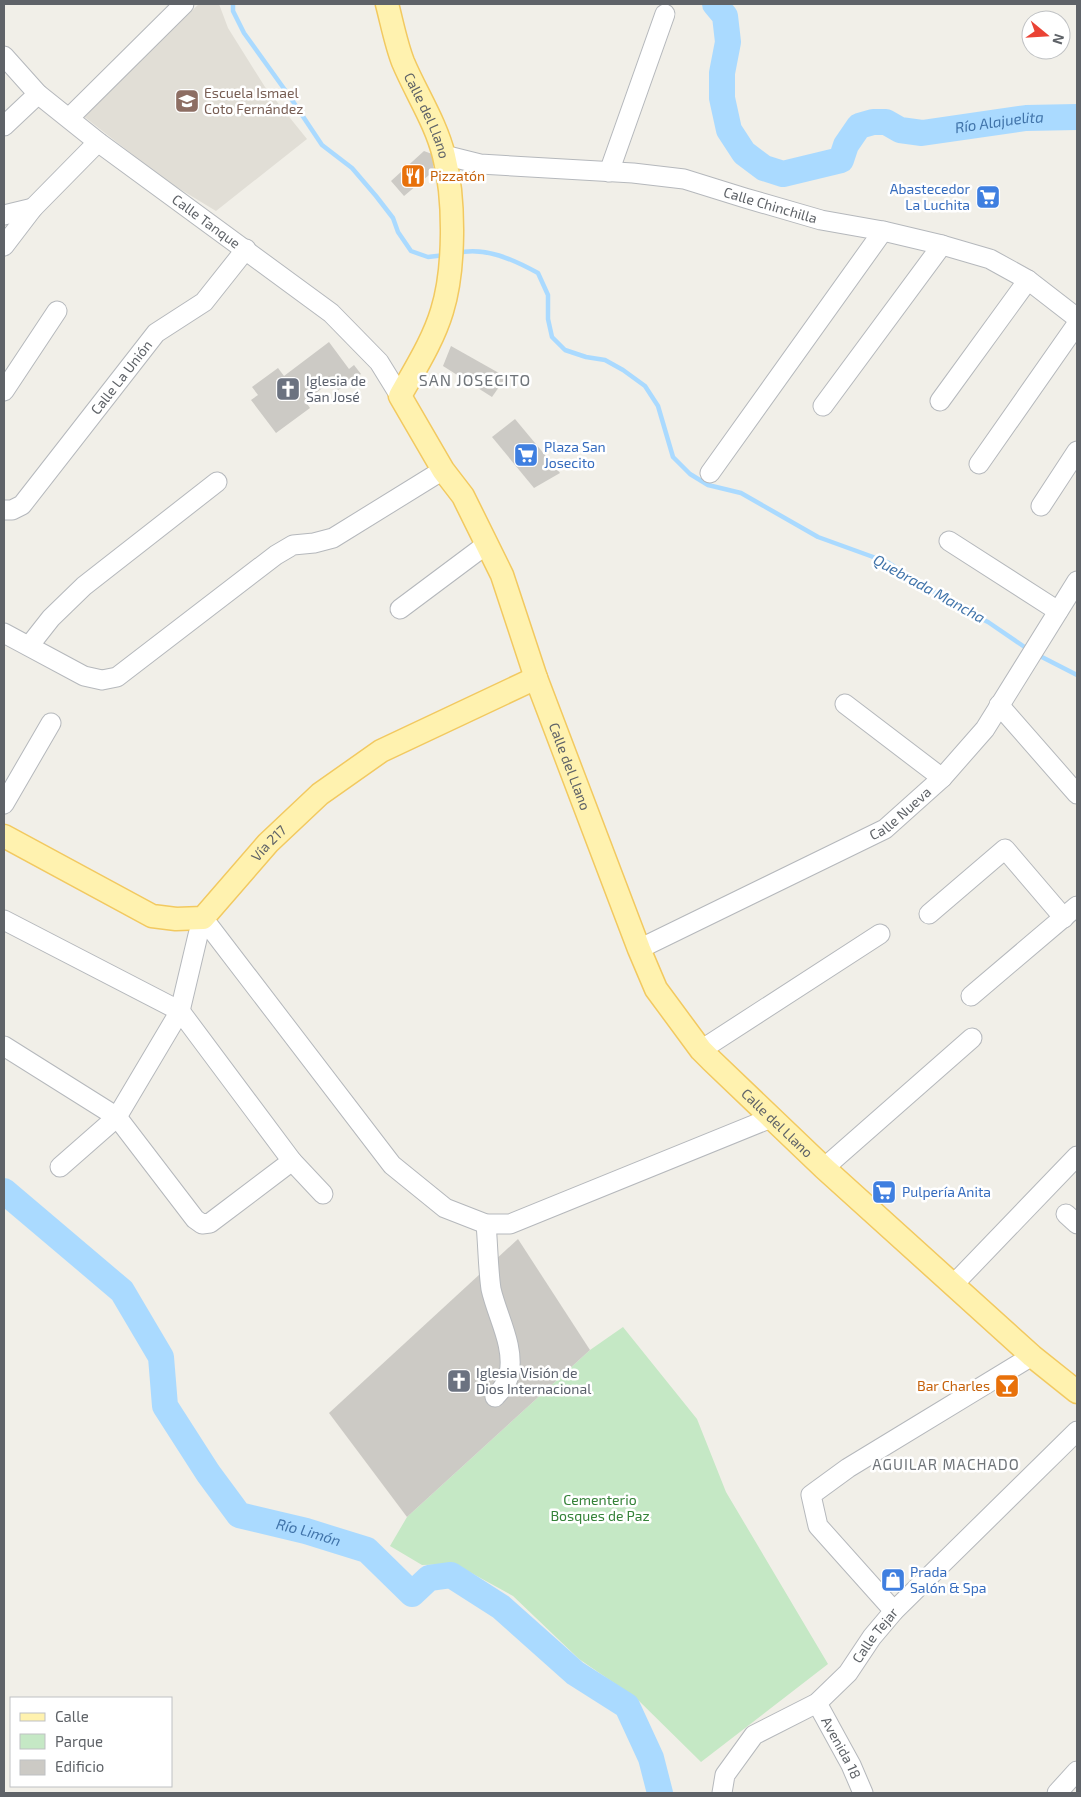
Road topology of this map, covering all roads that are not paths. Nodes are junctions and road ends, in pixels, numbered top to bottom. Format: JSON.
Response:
{"nodes":[{"id":1,"x":184,"y":4,"type":"edge"},
{"id":2,"x":387,"y":4,"type":"edge"},
{"id":3,"x":665,"y":14,"type":"dead end"},
{"id":4,"x":4,"y":56,"type":"edge"},
{"id":5,"x":38,"y":94,"type":"junction"},
{"id":6,"x":69,"y":118,"type":"junction"},
{"id":7,"x":4,"y":126,"type":"edge"},
{"id":8,"x":98,"y":142,"type":"junction"},
{"id":9,"x":444,"y":156,"type":"junction"},
{"id":10,"x":609,"y":172,"type":"junction"},
{"id":11,"x":33,"y":208,"type":"junction"},
{"id":12,"x":4,"y":215,"type":"edge"},
{"id":13,"x":882,"y":231,"type":"junction"},
{"id":14,"x":942,"y":245,"type":"junction"},
{"id":15,"x":4,"y":246,"type":"edge"},
{"id":16,"x":246,"y":249,"type":"junction"},
{"id":17,"x":1028,"y":280,"type":"junction"},
{"id":18,"x":57,"y":311,"type":"dead end"},
{"id":19,"x":1077,"y":318,"type":"edge"},
{"id":20,"x":1077,"y":324,"type":"edge"},
{"id":21,"x":4,"y":391,"type":"edge"},
{"id":22,"x":400,"y":396,"type":"junction"},
{"id":23,"x":940,"y":401,"type":"dead end"},
{"id":24,"x":823,"y":406,"type":"dead end"},
{"id":25,"x":1077,"y":451,"type":"edge"},
{"id":26,"x":979,"y":464,"type":"dead end"},
{"id":27,"x":443,"y":470,"type":"junction"},
{"id":28,"x":710,"y":473,"type":"dead end"},
{"id":29,"x":217,"y":482,"type":"dead end"},
{"id":30,"x":1041,"y":506,"type":"dead end"},
{"id":31,"x":4,"y":510,"type":"edge"},
{"id":32,"x":949,"y":541,"type":"dead end"},
{"id":33,"x":487,"y":544,"type":"junction"},
{"id":34,"x":1077,"y":581,"type":"edge"},
{"id":35,"x":400,"y":609,"type":"dead end"},
{"id":36,"x":1058,"y":611,"type":"junction"},
{"id":37,"x":4,"y":633,"type":"edge"},
{"id":38,"x":28,"y":646,"type":"junction"},
{"id":39,"x":536,"y":678,"type":"junction"},
{"id":40,"x":845,"y":704,"type":"dead end"},
{"id":41,"x":999,"y":705,"type":"junction"},
{"id":42,"x":51,"y":723,"type":"dead end"},
{"id":43,"x":942,"y":778,"type":"junction"},
{"id":44,"x":1077,"y":794,"type":"edge"},
{"id":45,"x":4,"y":804,"type":"edge"},
{"id":46,"x":4,"y":836,"type":"edge"},
{"id":47,"x":1070,"y":912,"type":"edge"},
{"id":48,"x":929,"y":914,"type":"dead end"},
{"id":49,"x":203,"y":918,"type":"junction"},
{"id":50,"x":4,"y":920,"type":"edge"},
{"id":51,"x":880,"y":934,"type":"dead end"},
{"id":52,"x":639,"y":949,"type":"junction"},
{"id":53,"x":971,"y":996,"type":"dead end"},
{"id":54,"x":180,"y":1011,"type":"junction"},
{"id":55,"x":972,"y":1038,"type":"dead end"},
{"id":56,"x":4,"y":1046,"type":"edge"},
{"id":57,"x":701,"y":1050,"type":"junction"},
{"id":58,"x":117,"y":1116,"type":"junction"},
{"id":59,"x":771,"y":1118,"type":"junction"},
{"id":60,"x":1077,"y":1156,"type":"edge"},
{"id":61,"x":292,"y":1161,"type":"junction"},
{"id":62,"x":60,"y":1167,"type":"dead end"},
{"id":63,"x":824,"y":1168,"type":"junction"},
{"id":64,"x":323,"y":1194,"type":"dead end"},
{"id":65,"x":486,"y":1224,"type":"junction"},
{"id":66,"x":953,"y":1285,"type":"junction"},
{"id":67,"x":1032,"y":1356,"type":"junction"},
{"id":68,"x":1077,"y":1392,"type":"edge"},
{"id":69,"x":495,"y":1396,"type":"dead end"},
{"id":70,"x":1077,"y":1431,"type":"edge"},
{"id":71,"x":894,"y":1611,"type":"junction"},
{"id":72,"x":817,"y":1703,"type":"junction"},
{"id":73,"x":722,"y":1793,"type":"edge"},
{"id":74,"x":863,"y":1793,"type":"edge"}],
"edges":[{"from":1,"to":6,"type":"street"},
{"from":2,"to":9,"type":"main road","name":"Calle del Llano"},
{"from":3,"to":10,"type":"street"},
{"from":4,"to":5,"type":"street","name":"Calle Tanque"},
{"from":5,"to":6,"type":"street","name":"Calle Tanque"},
{"from":5,"to":7,"type":"street"},
{"from":6,"to":8,"type":"street","name":"Calle Tanque"},
{"from":8,"to":11,"type":"street"},
{"from":8,"to":16,"type":"street","name":"Calle Tanque"},
{"from":9,"to":10,"type":"street","name":"Calle Chinchilla"},
{"from":9,"to":22,"type":"main road","name":"Calle del Llano"},
{"from":10,"to":13,"type":"street","name":"Calle Chinchilla"},
{"from":11,"to":12,"type":"street"},
{"from":11,"to":15,"type":"street"},
{"from":13,"to":14,"type":"street","name":"Calle Chinchilla"},
{"from":13,"to":28,"type":"street"},
{"from":14,"to":17,"type":"street","name":"Calle Chinchilla"},
{"from":14,"to":24,"type":"street"},
{"from":16,"to":22,"type":"street","name":"Calle Tanque"},
{"from":16,"to":31,"type":"street","name":"Calle La Unión"},
{"from":17,"to":19,"type":"street","name":"Calle Chinchilla"},
{"from":17,"to":23,"type":"street"},
{"from":18,"to":21,"type":"street"},
{"from":20,"to":26,"type":"street"},
{"from":22,"to":27,"type":"main road","name":"Calle del Llano"},
{"from":25,"to":30,"type":"street"},
{"from":27,"to":33,"type":"main road","name":"Calle del Llano"},
{"from":27,"to":38,"type":"street"},
{"from":29,"to":38,"type":"street"},
{"from":32,"to":36,"type":"street"},
{"from":33,"to":35,"type":"street"},
{"from":33,"to":39,"type":"main road","name":"Calle del Llano"},
{"from":34,"to":36,"type":"street","name":"Calle Nueva"},
{"from":36,"to":41,"type":"street","name":"Calle Nueva"},
{"from":37,"to":38,"type":"street"},
{"from":39,"to":49,"type":"main road","name":"Vía 217"},
{"from":39,"to":52,"type":"main road","name":"Calle del Llano"},
{"from":40,"to":43,"type":"street"},
{"from":41,"to":43,"type":"street","name":"Calle Nueva"},
{"from":41,"to":44,"type":"street"},
{"from":42,"to":45,"type":"street"},
{"from":43,"to":52,"type":"street","name":"Calle Nueva"},
{"from":46,"to":49,"type":"main road"},
{"from":47,"to":48,"type":"street"},
{"from":47,"to":53,"type":"street"},
{"from":49,"to":54,"type":"street"},
{"from":49,"to":65,"type":"street"},
{"from":50,"to":54,"type":"street"},
{"from":51,"to":57,"type":"street"},
{"from":52,"to":57,"type":"main road","name":"Calle del Llano"},
{"from":54,"to":58,"type":"street"},
{"from":54,"to":61,"type":"street"},
{"from":55,"to":63,"type":"street"},
{"from":56,"to":58,"type":"street"},
{"from":57,"to":59,"type":"main road","name":"Calle del Llano"},
{"from":58,"to":61,"type":"street"},
{"from":58,"to":62,"type":"street"},
{"from":59,"to":63,"type":"main road","name":"Calle del Llano"},
{"from":59,"to":65,"type":"street"},
{"from":60,"to":66,"type":"street"},
{"from":61,"to":64,"type":"street"},
{"from":63,"to":66,"type":"main road","name":"Calle del Llano"},
{"from":65,"to":69,"type":"street"},
{"from":66,"to":67,"type":"main road","name":"Calle del Llano"},
{"from":67,"to":68,"type":"main road","name":"Calle del Llano"},
{"from":67,"to":71,"type":"street"},
{"from":70,"to":71,"type":"street","name":"Calle Tejar"},
{"from":71,"to":72,"type":"street","name":"Calle Tejar"},
{"from":72,"to":73,"type":"street","name":"Calle Tejar"},
{"from":72,"to":74,"type":"street","name":"Avenida 18"}]}
